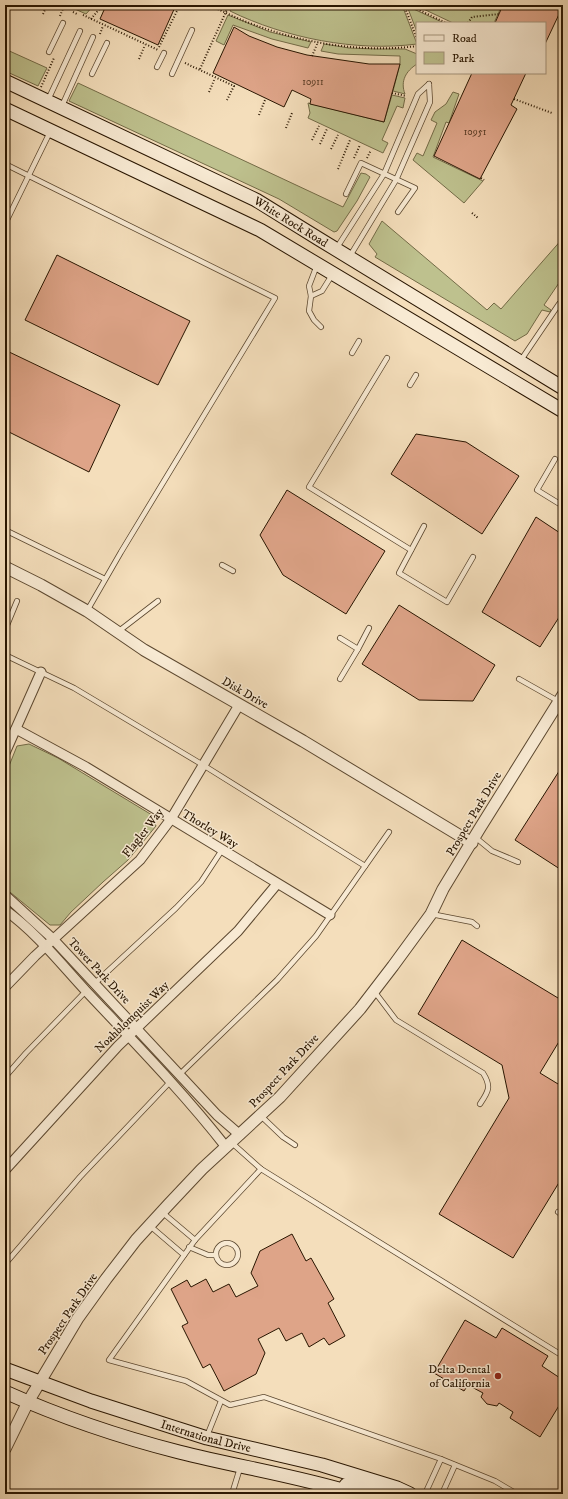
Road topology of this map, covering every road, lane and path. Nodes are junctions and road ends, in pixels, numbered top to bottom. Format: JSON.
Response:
{"nodes":[{"id":1,"x":34,"y":5,"type":"edge"},
{"id":2,"x":47,"y":5,"type":"edge"},
{"id":3,"x":180,"y":5,"type":"edge"},
{"id":4,"x":210,"y":5,"type":"edge"},
{"id":5,"x":229,"y":5,"type":"edge"},
{"id":6,"x":404,"y":5,"type":"edge"},
{"id":7,"x":409,"y":5,"type":"edge"},
{"id":8,"x":64,"y":7,"type":"dead end"},
{"id":9,"x":101,"y":7,"type":"dead end"},
{"id":10,"x":33,"y":9,"type":"dead end"},
{"id":11,"x":73,"y":12,"type":"dead end"},
{"id":12,"x":226,"y":13,"type":"junction"},
{"id":13,"x":43,"y":14,"type":"dead end"},
{"id":14,"x":76,"y":14,"type":"dead end"},
{"id":15,"x":499,"y":14,"type":"dead end"},
{"id":16,"x":83,"y":15,"type":"dead end"},
{"id":17,"x":91,"y":19,"type":"junction"},
{"id":18,"x":58,"y":20,"type":"dead end"},
{"id":19,"x":444,"y":22,"type":"edge"},
{"id":20,"x":469,"y":22,"type":"edge"},
{"id":21,"x":63,"y":23,"type":"dead end"},
{"id":22,"x":192,"y":30,"type":"dead end"},
{"id":23,"x":80,"y":31,"type":"dead end"},
{"id":24,"x":416,"y":36,"type":"edge"},
{"id":25,"x":93,"y":37,"type":"dead end"},
{"id":26,"x":318,"y":42,"type":"junction"},
{"id":27,"x":107,"y":43,"type":"dead end"},
{"id":28,"x":145,"y":45,"type":"junction"},
{"id":29,"x":416,"y":46,"type":"edge"},
{"id":30,"x":158,"y":51,"type":"junction"},
{"id":31,"x":50,"y":52,"type":"dead end"},
{"id":32,"x":164,"y":53,"type":"joint"},
{"id":33,"x":56,"y":55,"type":"dead end"},
{"id":34,"x":312,"y":56,"type":"dead end"},
{"id":35,"x":139,"y":58,"type":"dead end"},
{"id":36,"x":178,"y":60,"type":"junction"},
{"id":37,"x":157,"y":67,"type":"dead end"},
{"id":38,"x":200,"y":70,"type":"junction"},
{"id":39,"x":92,"y":74,"type":"dead end"},
{"id":40,"x":172,"y":74,"type":"dead end"},
{"id":41,"x":215,"y":78,"type":"junction"},
{"id":42,"x":5,"y":81,"type":"edge"},
{"id":43,"x":40,"y":90,"type":"dead end"},
{"id":44,"x":209,"y":92,"type":"dead end"},
{"id":45,"x":392,"y":93,"type":"dead end"},
{"id":46,"x":406,"y":96,"type":"dead end"},
{"id":47,"x":514,"y":99,"type":"dead end"},
{"id":48,"x":227,"y":100,"type":"dead end"},
{"id":49,"x":265,"y":100,"type":"dead end"},
{"id":50,"x":47,"y":101,"type":"junction"},
{"id":51,"x":61,"y":108,"type":"junction"},
{"id":52,"x":5,"y":109,"type":"edge"},
{"id":53,"x":292,"y":113,"type":"dead end"},
{"id":54,"x":552,"y":113,"type":"dead end"},
{"id":55,"x":259,"y":115,"type":"dead end"},
{"id":56,"x":319,"y":126,"type":"dead end"},
{"id":57,"x":286,"y":128,"type":"dead end"},
{"id":58,"x":327,"y":129,"type":"dead end"},
{"id":59,"x":50,"y":130,"type":"junction"},
{"id":60,"x":338,"y":135,"type":"dead end"},
{"id":61,"x":312,"y":140,"type":"dead end"},
{"id":62,"x":350,"y":140,"type":"dead end"},
{"id":63,"x":320,"y":144,"type":"dead end"},
{"id":64,"x":360,"y":145,"type":"dead end"},
{"id":65,"x":332,"y":149,"type":"dead end"},
{"id":66,"x":354,"y":160,"type":"dead end"},
{"id":67,"x":5,"y":164,"type":"edge"},
{"id":68,"x":338,"y":169,"type":"dead end"},
{"id":69,"x":384,"y":174,"type":"junction"},
{"id":70,"x":29,"y":175,"type":"junction"},
{"id":71,"x":481,"y":178,"type":"dead end"},
{"id":72,"x":396,"y":180,"type":"junction"},
{"id":73,"x":484,"y":180,"type":"dead end"},
{"id":74,"x":346,"y":194,"type":"dead end"},
{"id":75,"x":398,"y":212,"type":"dead end"},
{"id":76,"x":472,"y":213,"type":"dead end"},
{"id":77,"x":478,"y":218,"type":"dead end"},
{"id":78,"x":5,"y":224,"type":"edge"},
{"id":79,"x":336,"y":250,"type":"junction"},
{"id":80,"x":349,"y":258,"type":"junction"},
{"id":81,"x":318,"y":264,"type":"junction"},
{"id":82,"x":333,"y":273,"type":"junction"},
{"id":83,"x":311,"y":296,"type":"junction"},
{"id":84,"x":559,"y":304,"type":"dead end"},
{"id":85,"x":321,"y":327,"type":"dead end"},
{"id":86,"x":359,"y":342,"type":"dead end"},
{"id":87,"x":352,"y":352,"type":"dead end"},
{"id":88,"x":387,"y":358,"type":"dead end"},
{"id":89,"x":520,"y":362,"type":"junction"},
{"id":90,"x":416,"y":375,"type":"dead end"},
{"id":91,"x":410,"y":385,"type":"dead end"},
{"id":92,"x":563,"y":388,"type":"edge"},
{"id":93,"x":563,"y":411,"type":"edge"},
{"id":94,"x":555,"y":459,"type":"dead end"},
{"id":95,"x":563,"y":506,"type":"edge"},
{"id":96,"x":424,"y":526,"type":"dead end"},
{"id":97,"x":5,"y":530,"type":"edge"},
{"id":98,"x":411,"y":550,"type":"junction"},
{"id":99,"x":473,"y":557,"type":"dead end"},
{"id":100,"x":222,"y":565,"type":"dead end"},
{"id":101,"x":5,"y":567,"type":"edge"},
{"id":102,"x":232,"y":571,"type":"dead end"},
{"id":103,"x":105,"y":579,"type":"junction"},
{"id":104,"x":17,"y":601,"type":"dead end"},
{"id":105,"x":158,"y":601,"type":"dead end"},
{"id":106,"x":87,"y":611,"type":"junction"},
{"id":107,"x":369,"y":628,"type":"dead end"},
{"id":108,"x":5,"y":630,"type":"edge"},
{"id":109,"x":117,"y":632,"type":"junction"},
{"id":110,"x":340,"y":638,"type":"dead end"},
{"id":111,"x":358,"y":649,"type":"junction"},
{"id":112,"x":5,"y":656,"type":"edge"},
{"id":113,"x":41,"y":672,"type":"junction"},
{"id":114,"x":340,"y":679,"type":"dead end"},
{"id":115,"x":519,"y":679,"type":"dead end"},
{"id":116,"x":562,"y":700,"type":"edge"},
{"id":117,"x":239,"y":705,"type":"junction"},
{"id":118,"x":16,"y":729,"type":"junction"},
{"id":119,"x":5,"y":753,"type":"edge"},
{"id":120,"x":203,"y":765,"type":"junction"},
{"id":121,"x":171,"y":819,"type":"junction"},
{"id":122,"x":388,"y":832,"type":"dead end"},
{"id":123,"x":473,"y":840,"type":"junction"},
{"id":124,"x":222,"y":850,"type":"junction"},
{"id":125,"x":518,"y":862,"type":"dead end"},
{"id":126,"x":365,"y":866,"type":"junction"},
{"id":127,"x":277,"y":884,"type":"junction"},
{"id":128,"x":5,"y":895,"type":"edge"},
{"id":129,"x":5,"y":910,"type":"edge"},
{"id":130,"x":431,"y":914,"type":"junction"},
{"id":131,"x":330,"y":915,"type":"junction"},
{"id":132,"x":477,"y":926,"type":"dead end"},
{"id":133,"x":53,"y":939,"type":"junction"},
{"id":134,"x":44,"y":947,"type":"junction"},
{"id":135,"x":94,"y":984,"type":"junction"},
{"id":136,"x":6,"y":985,"type":"edge"},
{"id":137,"x":86,"y":991,"type":"junction"},
{"id":138,"x":374,"y":991,"type":"junction"},
{"id":139,"x":136,"y":1029,"type":"junction"},
{"id":140,"x":129,"y":1036,"type":"junction"},
{"id":141,"x":179,"y":1075,"type":"junction"},
{"id":142,"x":5,"y":1077,"type":"edge"},
{"id":143,"x":170,"y":1082,"type":"junction"},
{"id":144,"x":480,"y":1104,"type":"dead end"},
{"id":145,"x":260,"y":1116,"type":"junction"},
{"id":146,"x":232,"y":1141,"type":"junction"},
{"id":147,"x":295,"y":1145,"type":"dead end"},
{"id":148,"x":261,"y":1169,"type":"junction"},
{"id":149,"x":5,"y":1170,"type":"edge"},
{"id":150,"x":162,"y":1212,"type":"junction"},
{"id":151,"x":558,"y":1212,"type":"dead end"},
{"id":152,"x":563,"y":1216,"type":"edge"},
{"id":153,"x":150,"y":1226,"type":"junction"},
{"id":154,"x":195,"y":1240,"type":"junction"},
{"id":155,"x":189,"y":1247,"type":"junction"},
{"id":156,"x":184,"y":1255,"type":"junction"},
{"id":157,"x":216,"y":1255,"type":"junction"},
{"id":158,"x":5,"y":1264,"type":"edge"},
{"id":159,"x":563,"y":1356,"type":"edge"},
{"id":160,"x":5,"y":1369,"type":"edge"},
{"id":161,"x":40,"y":1381,"type":"junction"},
{"id":162,"x":5,"y":1392,"type":"edge"},
{"id":163,"x":221,"y":1400,"type":"junction"},
{"id":164,"x":28,"y":1402,"type":"junction"},
{"id":165,"x":206,"y":1438,"type":"junction"},
{"id":166,"x":5,"y":1449,"type":"edge"},
{"id":167,"x":441,"y":1459,"type":"junction"},
{"id":168,"x":455,"y":1465,"type":"junction"},
{"id":169,"x":240,"y":1466,"type":"junction"},
{"id":170,"x":333,"y":1487,"type":"junction"},
{"id":171,"x":232,"y":1494,"type":"edge"},
{"id":172,"x":356,"y":1494,"type":"edge"},
{"id":173,"x":380,"y":1494,"type":"edge"},
{"id":174,"x":410,"y":1494,"type":"edge"},
{"id":175,"x":425,"y":1494,"type":"edge"},
{"id":176,"x":442,"y":1494,"type":"edge"},
{"id":177,"x":517,"y":1494,"type":"edge"}],
"edges":[{"from":1,"to":10,"type":"path"},
{"from":2,"to":13,"type":"path"},
{"from":3,"to":30,"type":"path"},
{"from":4,"to":12,"type":"path"},
{"from":5,"to":12,"type":"path"},
{"from":6,"to":24,"type":"path"},
{"from":7,"to":19,"type":"path"},
{"from":8,"to":18,"type":"path"},
{"from":9,"to":17,"type":"path"},
{"from":11,"to":14,"type":"path"},
{"from":12,"to":26,"type":"path"},
{"from":12,"to":38,"type":"path"},
{"from":15,"to":20,"type":"path"},
{"from":16,"to":17,"type":"path"},
{"from":17,"to":28,"type":"path"},
{"from":21,"to":31,"type":"lane"},
{"from":22,"to":36,"type":"lane"},
{"from":23,"to":50,"type":"lane"},
{"from":25,"to":51,"type":"lane"},
{"from":26,"to":29,"type":"path"},
{"from":26,"to":34,"type":"path"},
{"from":27,"to":39,"type":"lane"},
{"from":28,"to":30,"type":"path"},
{"from":28,"to":35,"type":"path"},
{"from":30,"to":32,"type":"path"},
{"from":32,"to":37,"type":"lane"},
{"from":33,"to":43,"type":"path"},
{"from":36,"to":38,"type":"path"},
{"from":36,"to":40,"type":"lane"},
{"from":38,"to":41,"type":"path"},
{"from":41,"to":44,"type":"path"},
{"from":41,"to":48,"type":"path"},
{"from":42,"to":50,"type":"main road","name":"White Rock Road"},
{"from":45,"to":46,"type":"path"},
{"from":47,"to":54,"type":"path"},
{"from":49,"to":55,"type":"path"},
{"from":50,"to":51,"type":"main road","name":"White Rock Road"},
{"from":51,"to":79,"type":"main road","name":"White Rock Road"},
{"from":52,"to":59,"type":"main road","name":"White Rock Road"},
{"from":53,"to":57,"type":"path"},
{"from":56,"to":61,"type":"path"},
{"from":58,"to":63,"type":"path"},
{"from":59,"to":70,"type":"lane"},
{"from":59,"to":81,"type":"main road","name":"White Rock Road"},
{"from":60,"to":65,"type":"path"},
{"from":62,"to":68,"type":"path"},
{"from":64,"to":66,"type":"path"},
{"from":67,"to":70,"type":"lane"},
{"from":69,"to":72,"type":"lane"},
{"from":69,"to":72,"type":"lane"},
{"from":69,"to":74,"type":"lane"},
{"from":69,"to":79,"type":"lane"},
{"from":70,"to":78,"type":"lane"},
{"from":70,"to":103,"type":"lane"},
{"from":71,"to":73,"type":"path"},
{"from":72,"to":75,"type":"lane"},
{"from":72,"to":80,"type":"lane"},
{"from":76,"to":77,"type":"path"},
{"from":79,"to":80,"type":"main road","name":"White Rock Road"},
{"from":80,"to":89,"type":"main road","name":"White Rock Road"},
{"from":81,"to":82,"type":"main road","name":"White Rock Road"},
{"from":81,"to":83,"type":"lane"},
{"from":82,"to":83,"type":"lane"},
{"from":82,"to":93,"type":"main road","name":"White Rock Road"},
{"from":83,"to":85,"type":"lane"},
{"from":84,"to":89,"type":"lane"},
{"from":86,"to":87,"type":"lane"},
{"from":88,"to":98,"type":"lane"},
{"from":89,"to":92,"type":"main road","name":"White Rock Road"},
{"from":90,"to":91,"type":"lane"},
{"from":94,"to":95,"type":"lane"},
{"from":96,"to":98,"type":"lane"},
{"from":97,"to":103,"type":"lane"},
{"from":98,"to":99,"type":"lane"},
{"from":100,"to":102,"type":"lane"},
{"from":101,"to":106,"type":"street","name":"Disk Drive"},
{"from":103,"to":106,"type":"lane"},
{"from":104,"to":108,"type":"lane"},
{"from":105,"to":109,"type":"lane"},
{"from":106,"to":109,"type":"street","name":"Disk Drive"},
{"from":107,"to":111,"type":"lane"},
{"from":109,"to":117,"type":"street","name":"Disk Drive"},
{"from":110,"to":111,"type":"lane"},
{"from":111,"to":114,"type":"lane"},
{"from":112,"to":113,"type":"lane"},
{"from":113,"to":118,"type":"street"},
{"from":113,"to":120,"type":"lane"},
{"from":115,"to":116,"type":"lane"},
{"from":116,"to":123,"type":"street","name":"Prospect Park Drive"},
{"from":117,"to":120,"type":"street","name":"Flagler Way"},
{"from":117,"to":123,"type":"street","name":"Disk Drive"},
{"from":118,"to":119,"type":"street"},
{"from":118,"to":121,"type":"street","name":"Thorley Way"},
{"from":120,"to":121,"type":"street","name":"Flagler Way"},
{"from":120,"to":126,"type":"lane"},
{"from":121,"to":124,"type":"street","name":"Thorley Way"},
{"from":121,"to":133,"type":"street","name":"Flagler Way"},
{"from":122,"to":126,"type":"lane"},
{"from":123,"to":125,"type":"lane"},
{"from":123,"to":130,"type":"street","name":"Prospect Park Drive"},
{"from":124,"to":127,"type":"street","name":"Thorley Way"},
{"from":124,"to":135,"type":"lane"},
{"from":126,"to":131,"type":"lane"},
{"from":127,"to":131,"type":"street","name":"Thorley Way"},
{"from":127,"to":139,"type":"street","name":"Noahblomquist Way"},
{"from":128,"to":133,"type":"street","name":"Tower Park Drive"},
{"from":129,"to":134,"type":"street","name":"Tower Park Drive"},
{"from":130,"to":132,"type":"lane"},
{"from":130,"to":138,"type":"street","name":"Prospect Park Drive"},
{"from":131,"to":141,"type":"lane"},
{"from":133,"to":134,"type":"street","name":"Flagler Way"},
{"from":133,"to":135,"type":"street","name":"Tower Park Drive"},
{"from":134,"to":136,"type":"street","name":"Flagler Way"},
{"from":134,"to":137,"type":"street","name":"Tower Park Drive"},
{"from":135,"to":139,"type":"street","name":"Tower Park Drive"},
{"from":137,"to":140,"type":"street","name":"Tower Park Drive"},
{"from":137,"to":142,"type":"lane"},
{"from":138,"to":144,"type":"lane"},
{"from":138,"to":145,"type":"street","name":"Prospect Park Drive"},
{"from":139,"to":140,"type":"street","name":"Noahblomquist Way"},
{"from":139,"to":141,"type":"street","name":"Tower Park Drive"},
{"from":140,"to":143,"type":"street","name":"Tower Park Drive"},
{"from":140,"to":149,"type":"street","name":"Noahblomquist Way"},
{"from":141,"to":146,"type":"street","name":"Tower Park Drive"},
{"from":143,"to":146,"type":"street","name":"Tower Park Drive"},
{"from":143,"to":158,"type":"lane"},
{"from":145,"to":146,"type":"street","name":"Prospect Park Drive"},
{"from":145,"to":147,"type":"lane"},
{"from":146,"to":148,"type":"lane"},
{"from":146,"to":150,"type":"street","name":"Prospect Park Drive"},
{"from":148,"to":154,"type":"lane"},
{"from":148,"to":159,"type":"lane"},
{"from":150,"to":153,"type":"street","name":"Prospect Park Drive"},
{"from":150,"to":154,"type":"lane"},
{"from":151,"to":152,"type":"lane"},
{"from":153,"to":156,"type":"lane"},
{"from":153,"to":161,"type":"street","name":"Prospect Park Drive"},
{"from":154,"to":155,"type":"lane"},
{"from":155,"to":156,"type":"lane"},
{"from":155,"to":157,"type":"lane"},
{"from":156,"to":163,"type":"lane"},
{"from":157,"to":157,"type":"lane"},
{"from":160,"to":161,"type":"main road","name":"International Drive"},
{"from":161,"to":164,"type":"street","name":"Prospect Park Drive"},
{"from":161,"to":165,"type":"main road","name":"International Drive"},
{"from":162,"to":164,"type":"main road","name":"International Drive"},
{"from":163,"to":165,"type":"lane"},
{"from":163,"to":167,"type":"lane"},
{"from":164,"to":166,"type":"street","name":"Prospect Park Drive"},
{"from":164,"to":169,"type":"main road","name":"International Drive"},
{"from":165,"to":174,"type":"main road","name":"International Drive"},
{"from":167,"to":168,"type":"lane"},
{"from":167,"to":175,"type":"lane"},
{"from":168,"to":176,"type":"lane"},
{"from":168,"to":177,"type":"lane"},
{"from":169,"to":170,"type":"main road","name":"International Drive"},
{"from":169,"to":171,"type":"lane"},
{"from":170,"to":172,"type":"main road","name":"International Drive"},
{"from":170,"to":173,"type":"main road"}]}
